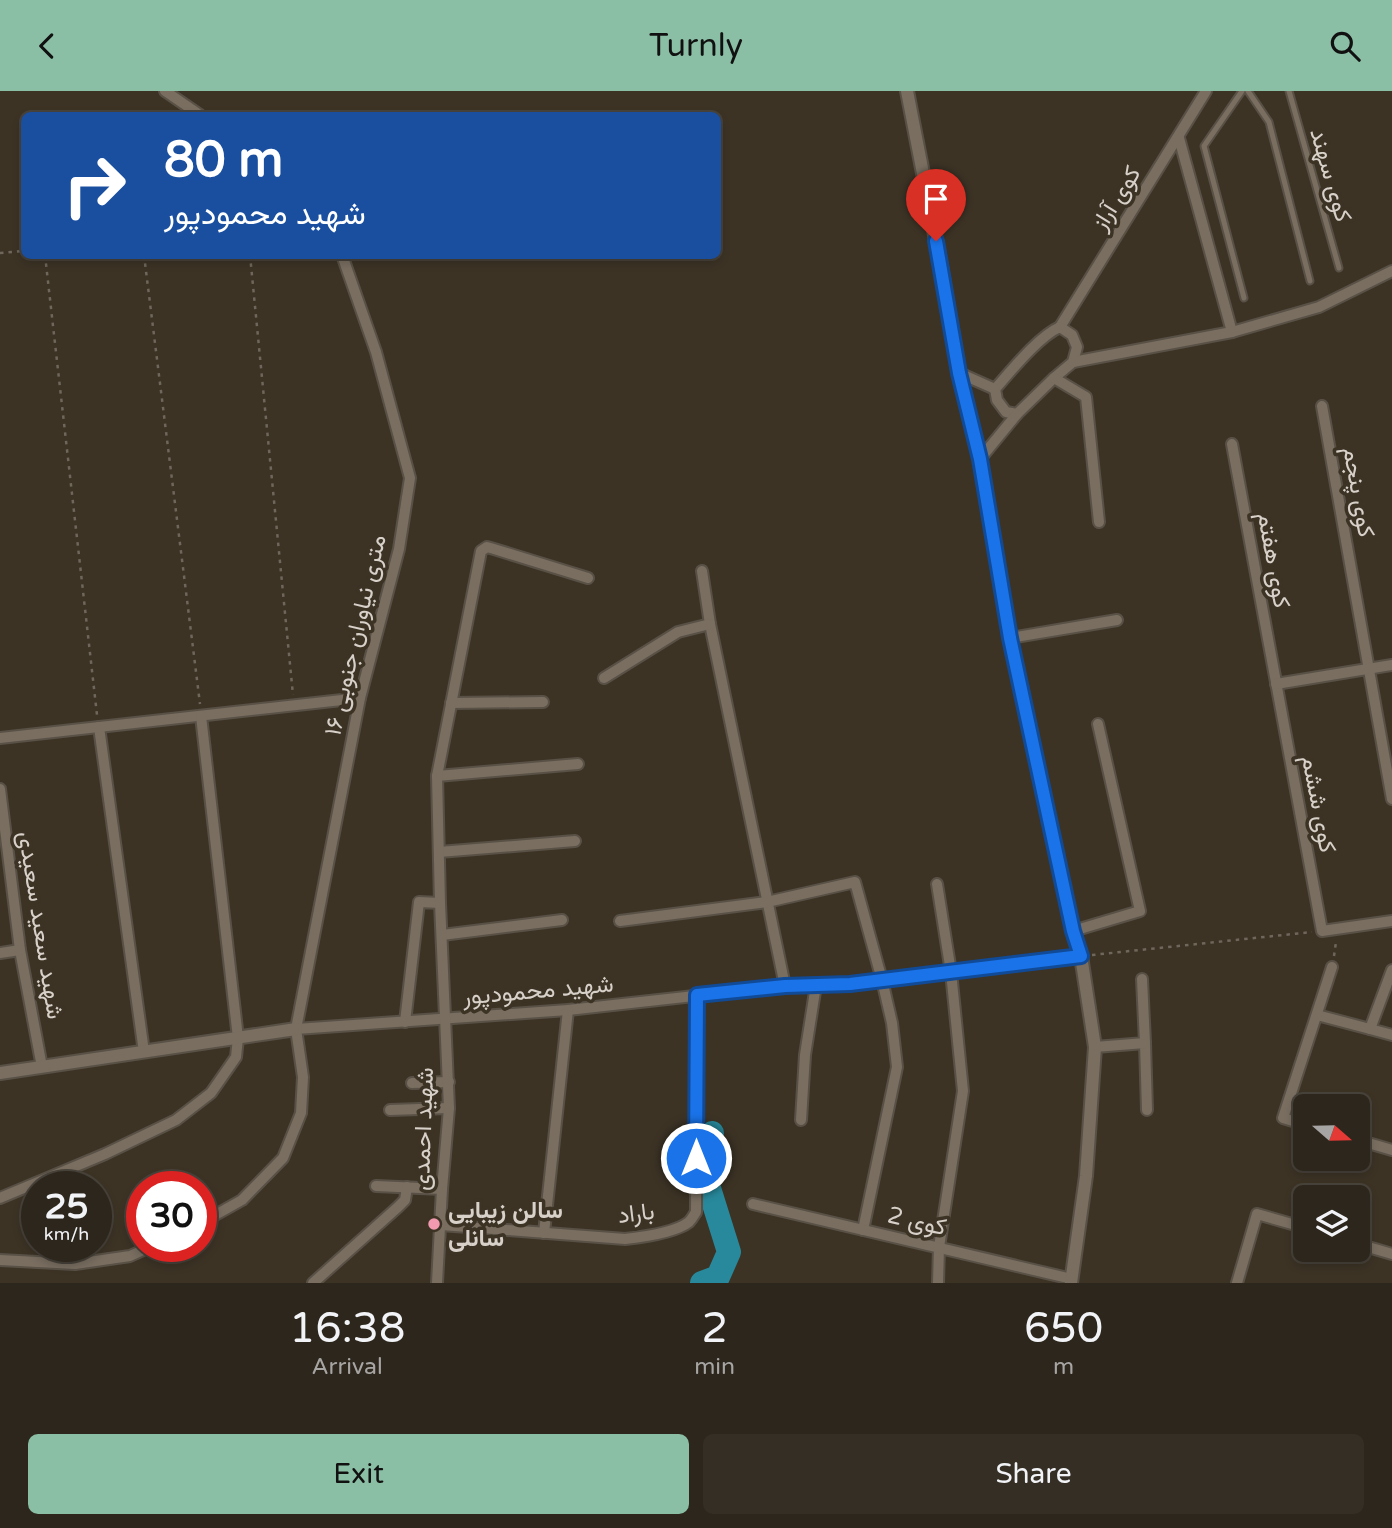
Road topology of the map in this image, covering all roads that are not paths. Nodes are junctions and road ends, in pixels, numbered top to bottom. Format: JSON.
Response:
{"nodes":[{"id":1,"x":165,"y":91,"type":"edge"},
{"id":2,"x":907,"y":91,"type":"edge"},
{"id":3,"x":1206,"y":91,"type":"edge"},
{"id":4,"x":1242,"y":91,"type":"edge"},
{"id":5,"x":1248,"y":91,"type":"edge"},
{"id":6,"x":1289,"y":91,"type":"edge"},
{"id":7,"x":196,"y":112,"type":"edge"},
{"id":8,"x":1179,"y":138,"type":"junction"},
{"id":9,"x":343,"y":259,"type":"edge"},
{"id":10,"x":1339,"y":268,"type":"dead end"},
{"id":11,"x":1392,"y":271,"type":"edge"},
{"id":12,"x":1310,"y":281,"type":"dead end"},
{"id":13,"x":1244,"y":297,"type":"dead end"},
{"id":14,"x":1060,"y":327,"type":"junction"},
{"id":15,"x":1232,"y":332,"type":"junction"},
{"id":16,"x":1073,"y":362,"type":"junction"},
{"id":17,"x":959,"y":373,"type":"junction"},
{"id":18,"x":1054,"y":378,"type":"junction"},
{"id":19,"x":995,"y":389,"type":"junction"},
{"id":20,"x":1322,"y":406,"type":"dead end"},
{"id":21,"x":1017,"y":414,"type":"junction"},
{"id":22,"x":1232,"y":444,"type":"dead end"},
{"id":23,"x":980,"y":459,"type":"junction"},
{"id":24,"x":1099,"y":522,"type":"dead end"},
{"id":25,"x":702,"y":571,"type":"dead end"},
{"id":26,"x":588,"y":577,"type":"dead end"},
{"id":27,"x":1117,"y":620,"type":"dead end"},
{"id":28,"x":710,"y":624,"type":"junction"},
{"id":29,"x":1010,"y":638,"type":"junction"},
{"id":30,"x":1392,"y":665,"type":"edge"},
{"id":31,"x":1369,"y":669,"type":"junction"},
{"id":32,"x":604,"y":678,"type":"dead end"},
{"id":33,"x":1276,"y":684,"type":"junction"},
{"id":34,"x":360,"y":698,"type":"junction"},
{"id":35,"x":543,"y":702,"type":"dead end"},
{"id":36,"x":452,"y":703,"type":"junction"},
{"id":37,"x":201,"y":716,"type":"junction"},
{"id":38,"x":1098,"y":724,"type":"dead end"},
{"id":39,"x":99,"y":727,"type":"junction"},
{"id":40,"x":0,"y":738,"type":"edge"},
{"id":41,"x":579,"y":764,"type":"dead end"},
{"id":42,"x":437,"y":776,"type":"junction"},
{"id":43,"x":0,"y":789,"type":"edge"},
{"id":44,"x":1392,"y":799,"type":"edge"},
{"id":45,"x":575,"y":841,"type":"dead end"},
{"id":46,"x":439,"y":852,"type":"junction"},
{"id":47,"x":937,"y":884,"type":"dead end"},
{"id":48,"x":767,"y":902,"type":"junction"},
{"id":49,"x":440,"y":903,"type":"junction"},
{"id":50,"x":562,"y":920,"type":"dead end"},
{"id":51,"x":620,"y":921,"type":"dead end"},
{"id":52,"x":1392,"y":921,"type":"edge"},
{"id":53,"x":1073,"y":931,"type":"junction"},
{"id":54,"x":442,"y":935,"type":"junction"},
{"id":55,"x":20,"y":950,"type":"junction"},
{"id":56,"x":0,"y":953,"type":"edge"},
{"id":57,"x":1081,"y":956,"type":"junction"},
{"id":58,"x":1332,"y":967,"type":"road end"},
{"id":59,"x":1392,"y":970,"type":"edge"},
{"id":60,"x":951,"y":972,"type":"junction"},
{"id":61,"x":1142,"y":979,"type":"dead end"},
{"id":62,"x":882,"y":980,"type":"junction"},
{"id":63,"x":816,"y":985,"type":"junction"},
{"id":64,"x":785,"y":986,"type":"junction"},
{"id":65,"x":697,"y":995,"type":"junction"},
{"id":66,"x":568,"y":1010,"type":"junction"},
{"id":67,"x":1317,"y":1015,"type":"junction"},
{"id":68,"x":444,"y":1019,"type":"junction"},
{"id":69,"x":405,"y":1022,"type":"junction"},
{"id":70,"x":296,"y":1029,"type":"junction"},
{"id":71,"x":1370,"y":1029,"type":"junction"},
{"id":72,"x":1392,"y":1035,"type":"edge"},
{"id":73,"x":238,"y":1038,"type":"junction"},
{"id":74,"x":1145,"y":1043,"type":"junction"},
{"id":75,"x":1095,"y":1047,"type":"junction"},
{"id":76,"x":144,"y":1052,"type":"junction"},
{"id":77,"x":42,"y":1067,"type":"junction"},
{"id":78,"x":0,"y":1073,"type":"edge"},
{"id":79,"x":449,"y":1081,"type":"junction"},
{"id":80,"x":412,"y":1083,"type":"dead end"},
{"id":81,"x":449,"y":1108,"type":"junction"},
{"id":82,"x":390,"y":1109,"type":"dead end"},
{"id":83,"x":1147,"y":1110,"type":"dead end"},
{"id":84,"x":801,"y":1120,"type":"dead end"},
{"id":85,"x":1293,"y":1121,"type":"edge"},
{"id":86,"x":1370,"y":1144,"type":"edge"},
{"id":87,"x":1392,"y":1150,"type":"edge"},
{"id":88,"x":376,"y":1186,"type":"dead end"},
{"id":89,"x":407,"y":1187,"type":"junction"},
{"id":90,"x":442,"y":1189,"type":"junction"},
{"id":91,"x":0,"y":1198,"type":"edge"},
{"id":92,"x":753,"y":1204,"type":"dead end"},
{"id":93,"x":217,"y":1214,"type":"edge"},
{"id":94,"x":1293,"y":1224,"type":"edge"},
{"id":95,"x":440,"y":1225,"type":"junction"},
{"id":96,"x":863,"y":1230,"type":"junction"},
{"id":97,"x":544,"y":1233,"type":"junction"},
{"id":98,"x":939,"y":1247,"type":"junction"},
{"id":99,"x":1370,"y":1248,"type":"edge"},
{"id":100,"x":1392,"y":1254,"type":"edge"},
{"id":101,"x":126,"y":1257,"type":"edge"},
{"id":102,"x":0,"y":1260,"type":"edge"},
{"id":103,"x":1072,"y":1281,"type":"edge"},
{"id":104,"x":313,"y":1283,"type":"edge"},
{"id":105,"x":437,"y":1283,"type":"edge"},
{"id":106,"x":938,"y":1283,"type":"edge"},
{"id":107,"x":1237,"y":1283,"type":"edge"}],
"edges":[{"from":1,"to":7,"type":"street"},
{"from":2,"to":17,"type":"street"},
{"from":3,"to":8,"type":"street","name":"کوی آراز"},
{"from":4,"to":13,"type":"lane"},
{"from":5,"to":12,"type":"lane"},
{"from":6,"to":10,"type":"lane","name":"کوی سهند"},
{"from":8,"to":14,"type":"street","name":"کوی آراز"},
{"from":8,"to":15,"type":"street"},
{"from":9,"to":34,"type":"street","name":"۱۶ متری نیاوران جنوبی"},
{"from":11,"to":15,"type":"street"},
{"from":14,"to":16,"type":"street"},
{"from":14,"to":19,"type":"street","name":"کوی آراز"},
{"from":15,"to":16,"type":"street"},
{"from":16,"to":18,"type":"street"},
{"from":17,"to":19,"type":"street"},
{"from":17,"to":23,"type":"street"},
{"from":18,"to":21,"type":"street"},
{"from":18,"to":24,"type":"street"},
{"from":19,"to":21,"type":"street"},
{"from":20,"to":31,"type":"street","name":"کوی پنجم"},
{"from":21,"to":23,"type":"street"},
{"from":22,"to":33,"type":"street","name":"کوی هفتم"},
{"from":23,"to":29,"type":"street"},
{"from":25,"to":28,"type":"street"},
{"from":26,"to":36,"type":"street","name":"شهید احمدی"},
{"from":27,"to":29,"type":"street"},
{"from":28,"to":32,"type":"street"},
{"from":28,"to":48,"type":"street"},
{"from":29,"to":53,"type":"street"},
{"from":30,"to":31,"type":"street"},
{"from":31,"to":33,"type":"street"},
{"from":31,"to":44,"type":"street","name":"کوی پنجم"},
{"from":33,"to":52,"type":"street","name":"کوی ششم"},
{"from":34,"to":37,"type":"street"},
{"from":34,"to":70,"type":"street","name":"۱۶ متری نیاوران جنوبی"},
{"from":35,"to":36,"type":"street"},
{"from":36,"to":42,"type":"street","name":"شهید احمدی"},
{"from":37,"to":39,"type":"street"},
{"from":37,"to":73,"type":"street"},
{"from":38,"to":53,"type":"street"},
{"from":39,"to":40,"type":"street"},
{"from":39,"to":76,"type":"street"},
{"from":41,"to":42,"type":"street"},
{"from":42,"to":46,"type":"street","name":"شهید احمدی"},
{"from":43,"to":55,"type":"street","name":"شهید سعید سعیدی"},
{"from":45,"to":46,"type":"street"},
{"from":46,"to":49,"type":"street","name":"شهید احمدی"},
{"from":47,"to":60,"type":"street"},
{"from":48,"to":51,"type":"street"},
{"from":48,"to":62,"type":"street"},
{"from":48,"to":64,"type":"street"},
{"from":49,"to":54,"type":"street","name":"شهید احمدی"},
{"from":49,"to":69,"type":"street"},
{"from":50,"to":54,"type":"street"},
{"from":53,"to":57,"type":"street"},
{"from":54,"to":68,"type":"street","name":"شهید احمدی"},
{"from":55,"to":56,"type":"street"},
{"from":55,"to":77,"type":"street","name":"شهید سعید سعیدی"},
{"from":57,"to":60,"type":"street","name":"شهید محمودپور"},
{"from":57,"to":75,"type":"street"},
{"from":58,"to":67,"type":"street"},
{"from":59,"to":71,"type":"street"},
{"from":60,"to":62,"type":"street","name":"شهید محمودپور"},
{"from":60,"to":98,"type":"street"},
{"from":61,"to":74,"type":"street"},
{"from":62,"to":63,"type":"street","name":"شهید محمودپور"},
{"from":62,"to":96,"type":"street"},
{"from":63,"to":64,"type":"street","name":"شهید محمودپور"},
{"from":63,"to":84,"type":"street"},
{"from":64,"to":65,"type":"street","name":"شهید محمودپور"},
{"from":65,"to":66,"type":"street","name":"شهید محمودپور"},
{"from":65,"to":97,"type":"street","name":"باراد"},
{"from":66,"to":68,"type":"street","name":"شهید محمودپور"},
{"from":66,"to":97,"type":"street"},
{"from":67,"to":71,"type":"street"},
{"from":67,"to":85,"type":"street"},
{"from":68,"to":69,"type":"street","name":"شهید محمودپور"},
{"from":68,"to":79,"type":"street","name":"شهید احمدی"},
{"from":69,"to":70,"type":"street","name":"شهید محمودپور"},
{"from":70,"to":73,"type":"street","name":"شهید محمودپور"},
{"from":70,"to":93,"type":"street","name":"۱۶ متری نیاوران جنوبی"},
{"from":71,"to":72,"type":"street"},
{"from":73,"to":76,"type":"street","name":"شهید محمودپور"},
{"from":73,"to":91,"type":"street"},
{"from":74,"to":75,"type":"street"},
{"from":74,"to":83,"type":"street"},
{"from":75,"to":103,"type":"street"},
{"from":76,"to":77,"type":"street","name":"شهید محمودپور"},
{"from":77,"to":78,"type":"street","name":"شهید محمودپور"},
{"from":79,"to":80,"type":"street"},
{"from":79,"to":81,"type":"street","name":"شهید احمدی"},
{"from":81,"to":82,"type":"street"},
{"from":81,"to":90,"type":"street","name":"شهید احمدی"},
{"from":86,"to":87,"type":"street"},
{"from":88,"to":89,"type":"street"},
{"from":89,"to":90,"type":"street"},
{"from":89,"to":104,"type":"street"},
{"from":90,"to":95,"type":"street","name":"شهید احمدی"},
{"from":92,"to":96,"type":"street","name":"کوی 2"},
{"from":94,"to":107,"type":"street"},
{"from":95,"to":97,"type":"street","name":"باراد"},
{"from":95,"to":105,"type":"street","name":"شهید احمدی"},
{"from":96,"to":98,"type":"street","name":"کوی 2"},
{"from":98,"to":103,"type":"street","name":"کوی 2"},
{"from":98,"to":106,"type":"street"},
{"from":99,"to":100,"type":"street"},
{"from":101,"to":102,"type":"street"}]}
